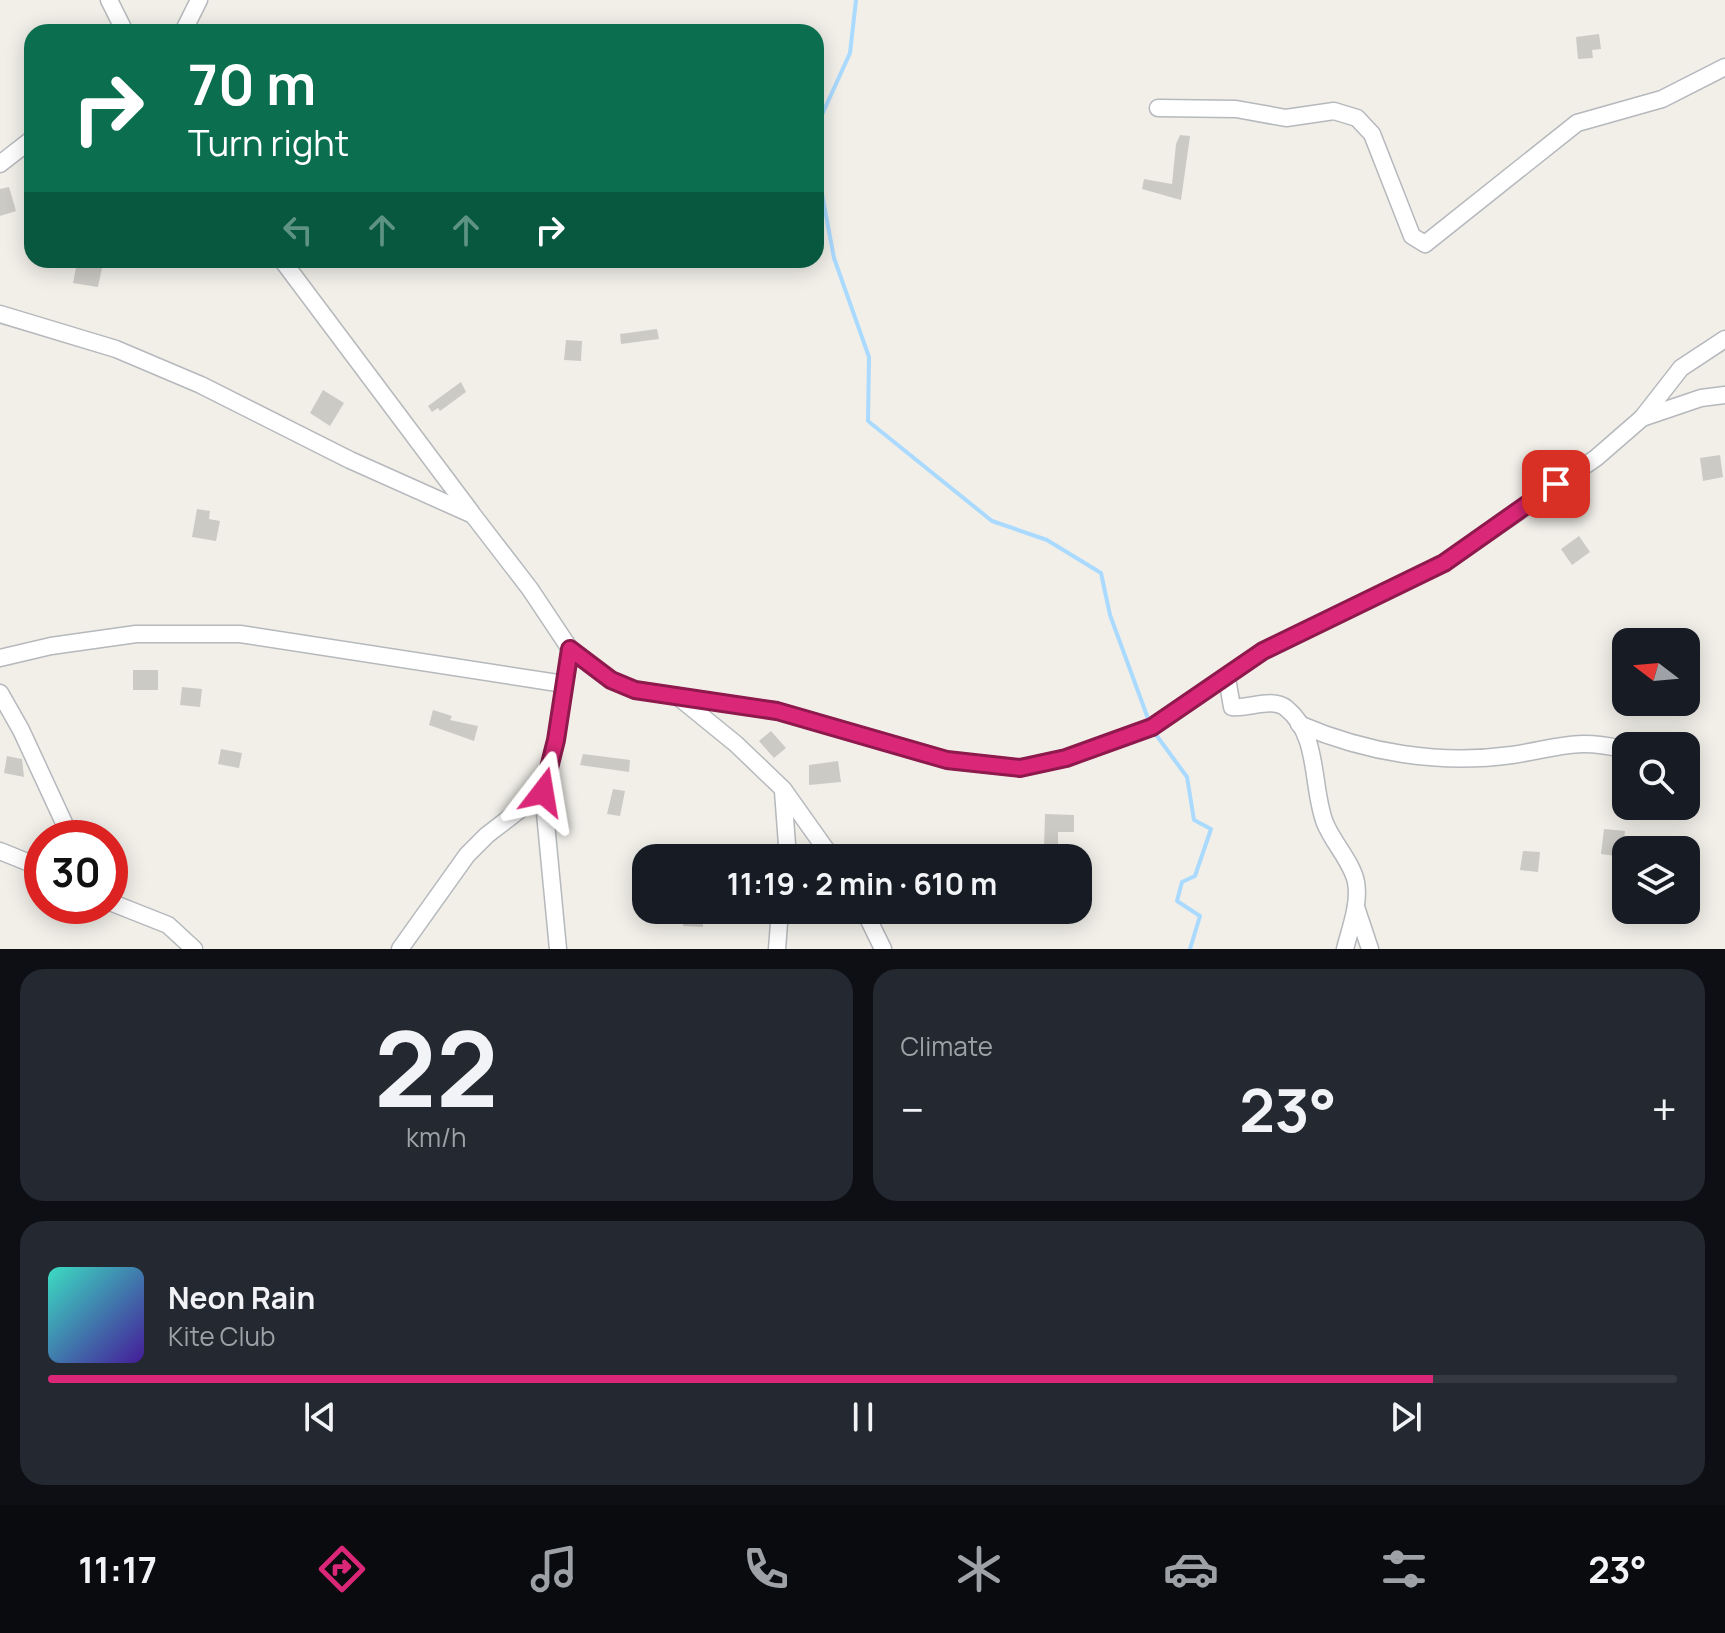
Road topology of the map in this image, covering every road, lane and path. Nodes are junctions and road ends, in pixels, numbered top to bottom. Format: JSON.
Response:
{"nodes":[{"id":1,"x":109,"y":0,"type":"edge"},
{"id":2,"x":199,"y":0,"type":"edge"},
{"id":3,"x":121,"y":24,"type":"edge"},
{"id":4,"x":187,"y":24,"type":"edge"},
{"id":5,"x":1725,"y":67,"type":"edge"},
{"id":6,"x":1158,"y":108,"type":"dead end"},
{"id":7,"x":24,"y":145,"type":"edge"},
{"id":8,"x":0,"y":164,"type":"edge"},
{"id":9,"x":288,"y":268,"type":"edge"},
{"id":10,"x":0,"y":314,"type":"edge"},
{"id":11,"x":1725,"y":339,"type":"edge"},
{"id":12,"x":1725,"y":395,"type":"edge"},
{"id":13,"x":1642,"y":418,"type":"junction"},
{"id":14,"x":473,"y":515,"type":"junction"},
{"id":15,"x":570,"y":649,"type":"junction"},
{"id":16,"x":0,"y":658,"type":"edge"},
{"id":17,"x":1227,"y":678,"type":"junction"},
{"id":18,"x":564,"y":684,"type":"junction"},
{"id":19,"x":0,"y":693,"type":"edge"},
{"id":20,"x":677,"y":696,"type":"junction"},
{"id":21,"x":1299,"y":724,"type":"junction"},
{"id":22,"x":1612,"y":748,"type":"edge"},
{"id":23,"x":783,"y":789,"type":"junction"},
{"id":24,"x":543,"y":792,"type":"junction"},
{"id":25,"x":63,"y":820,"type":"edge"},
{"id":26,"x":787,"y":844,"type":"edge"},
{"id":27,"x":822,"y":844,"type":"edge"},
{"id":28,"x":0,"y":851,"type":"edge"},
{"id":29,"x":24,"y":861,"type":"edge"},
{"id":30,"x":1355,"y":905,"type":"junction"},
{"id":31,"x":128,"y":909,"type":"edge"},
{"id":32,"x":779,"y":924,"type":"edge"},
{"id":33,"x":871,"y":924,"type":"edge"},
{"id":34,"x":194,"y":949,"type":"edge"},
{"id":35,"x":400,"y":949,"type":"edge"},
{"id":36,"x":558,"y":949,"type":"edge"},
{"id":37,"x":777,"y":949,"type":"edge"},
{"id":38,"x":883,"y":949,"type":"edge"},
{"id":39,"x":1345,"y":949,"type":"edge"},
{"id":40,"x":1370,"y":949,"type":"edge"}],
"edges":[{"from":1,"to":3,"type":"street"},
{"from":2,"to":4,"type":"street"},
{"from":5,"to":6,"type":"street"},
{"from":7,"to":8,"type":"street"},
{"from":9,"to":14,"type":"street"},
{"from":10,"to":14,"type":"street"},
{"from":11,"to":13,"type":"street"},
{"from":12,"to":13,"type":"street"},
{"from":13,"to":17,"type":"street"},
{"from":14,"to":15,"type":"street"},
{"from":15,"to":18,"type":"street"},
{"from":15,"to":20,"type":"street"},
{"from":16,"to":18,"type":"street"},
{"from":17,"to":20,"type":"street"},
{"from":17,"to":21,"type":"street"},
{"from":18,"to":24,"type":"street"},
{"from":19,"to":25,"type":"street"},
{"from":20,"to":23,"type":"street"},
{"from":21,"to":22,"type":"street"},
{"from":21,"to":30,"type":"street"},
{"from":23,"to":26,"type":"street"},
{"from":23,"to":27,"type":"street"},
{"from":24,"to":35,"type":"street"},
{"from":24,"to":36,"type":"street"},
{"from":28,"to":29,"type":"street"},
{"from":30,"to":39,"type":"street"},
{"from":30,"to":40,"type":"street"},
{"from":31,"to":34,"type":"street"},
{"from":32,"to":37,"type":"street"},
{"from":33,"to":38,"type":"street"}]}
